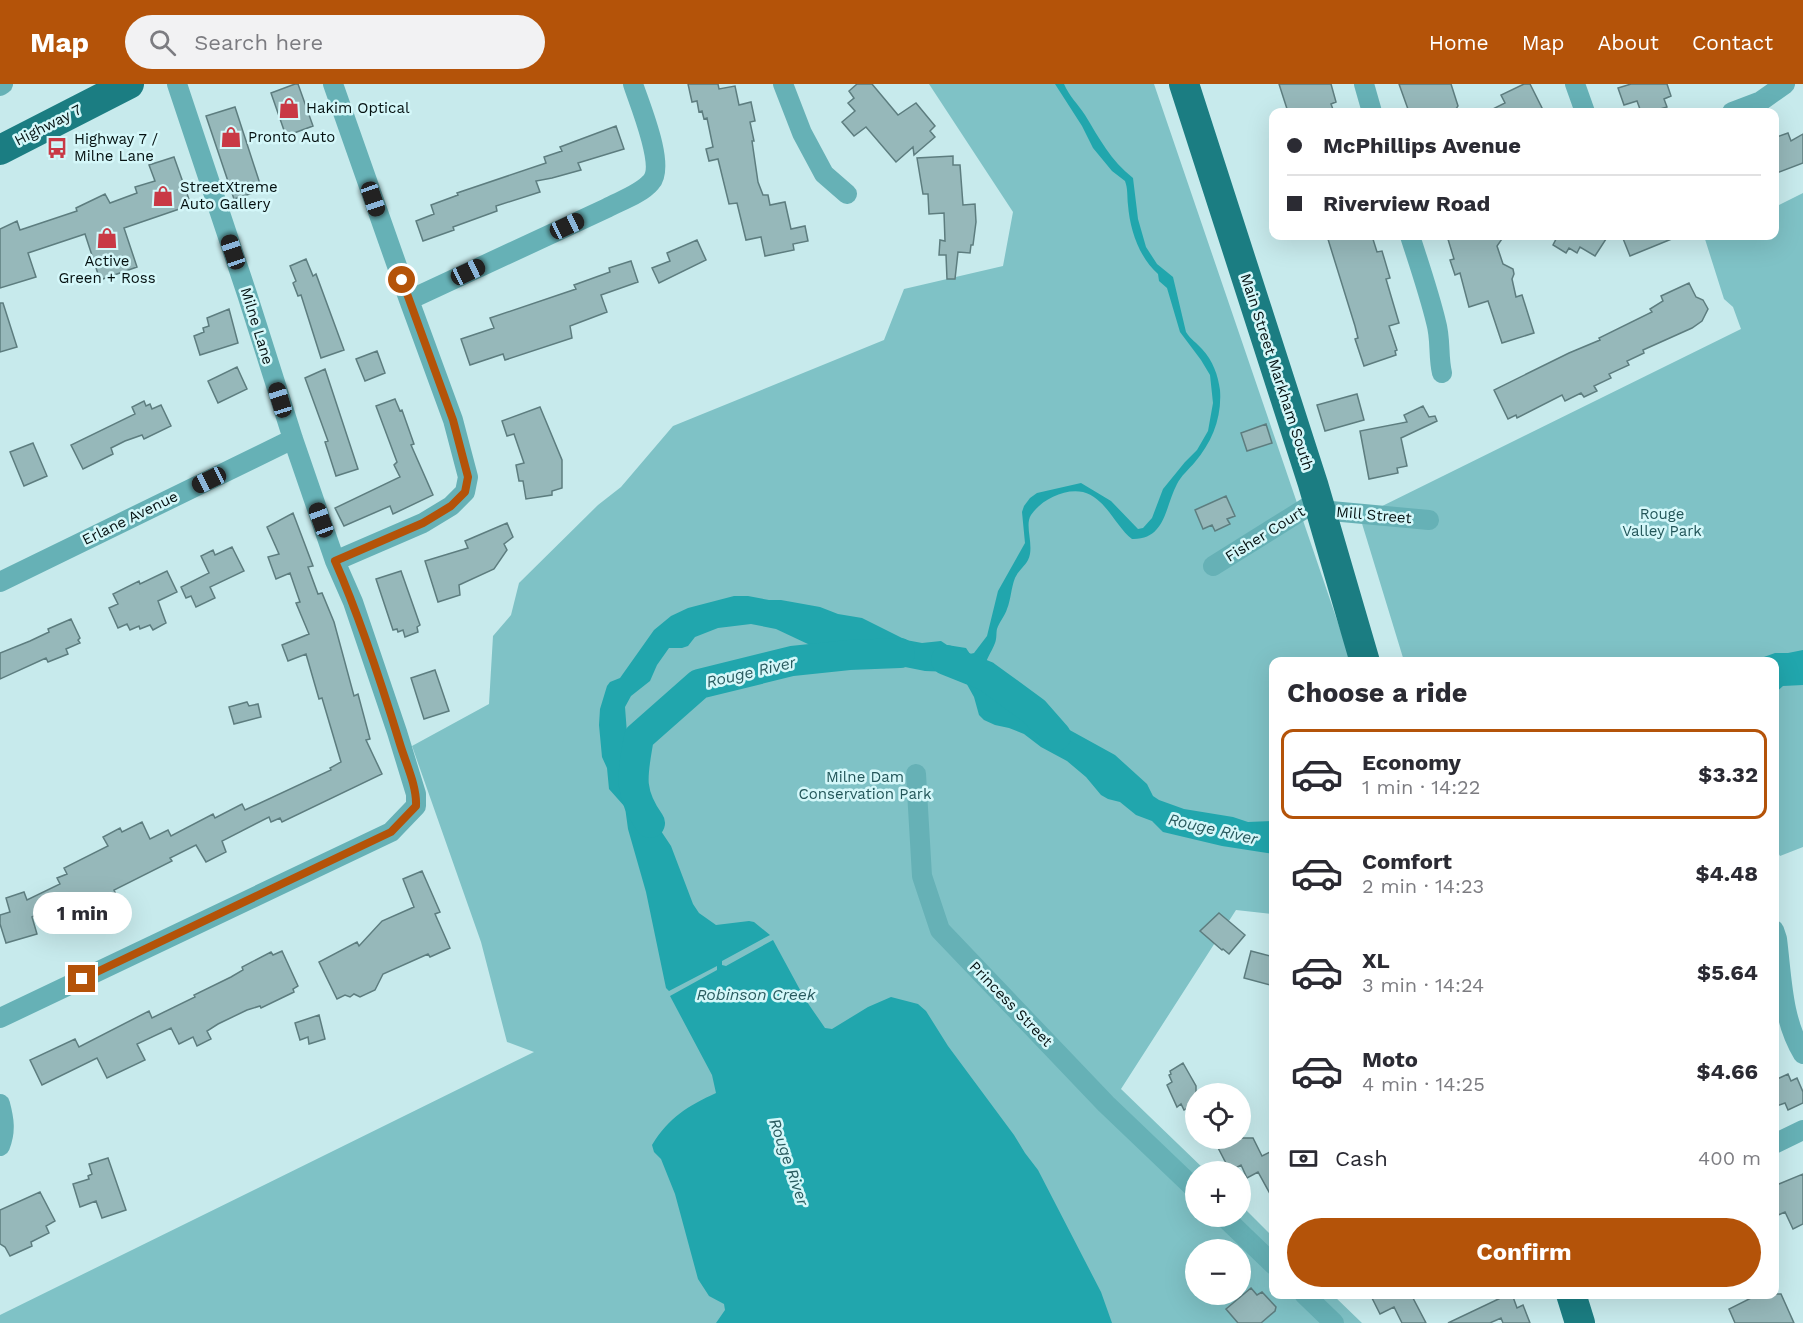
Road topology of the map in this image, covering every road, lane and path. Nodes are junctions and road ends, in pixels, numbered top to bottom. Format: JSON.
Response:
{"nodes":[{"id":1,"x":177,"y":84,"type":"edge"},
{"id":2,"x":333,"y":84,"type":"edge"},
{"id":3,"x":633,"y":84,"type":"edge"},
{"id":4,"x":783,"y":84,"type":"edge"},
{"id":5,"x":1184,"y":84,"type":"edge"},
{"id":6,"x":1364,"y":84,"type":"edge"},
{"id":7,"x":1575,"y":84,"type":"edge"},
{"id":8,"x":1785,"y":84,"type":"edge"},
{"id":9,"x":120,"y":86,"type":"edge"},
{"id":10,"x":1371,"y":108,"type":"edge"},
{"id":11,"x":1584,"y":108,"type":"edge"},
{"id":12,"x":1741,"y":108,"type":"edge"},
{"id":13,"x":0,"y":150,"type":"edge"},
{"id":14,"x":847,"y":194,"type":"dead end"},
{"id":15,"x":1411,"y":240,"type":"edge"},
{"id":16,"x":409,"y":300,"type":"junction"},
{"id":17,"x":1442,"y":373,"type":"dead end"},
{"id":18,"x":293,"y":439,"type":"junction"},
{"id":19,"x":1318,"y":506,"type":"junction"},
{"id":20,"x":1429,"y":520,"type":"dead end"},
{"id":21,"x":335,"y":561,"type":"junction"},
{"id":22,"x":1213,"y":566,"type":"dead end"},
{"id":23,"x":0,"y":582,"type":"edge"},
{"id":24,"x":1363,"y":657,"type":"edge"},
{"id":25,"x":916,"y":774,"type":"dead end"},
{"id":26,"x":1779,"y":965,"type":"edge"},
{"id":27,"x":0,"y":1018,"type":"edge"},
{"id":28,"x":1803,"y":1054,"type":"edge"},
{"id":29,"x":0,"y":1104,"type":"edge"},
{"id":30,"x":1803,"y":1130,"type":"edge"},
{"id":31,"x":1779,"y":1142,"type":"edge"},
{"id":32,"x":0,"y":1146,"type":"edge"},
{"id":33,"x":1185,"y":1179,"type":"edge"},
{"id":34,"x":1234,"y":1227,"type":"edge"},
{"id":35,"x":1269,"y":1260,"type":"edge"},
{"id":36,"x":1309,"y":1299,"type":"edge"},
{"id":37,"x":1573,"y":1299,"type":"edge"},
{"id":38,"x":1334,"y":1323,"type":"edge"},
{"id":39,"x":1580,"y":1323,"type":"edge"}],
"edges":[{"from":1,"to":18,"type":"street","name":"Milne Lane"},
{"from":2,"to":16,"type":"street"},
{"from":3,"to":16,"type":"street"},
{"from":4,"to":14,"type":"street"},
{"from":5,"to":19,"type":"main road","name":"Main Street Markham South"},
{"from":6,"to":10,"type":"street"},
{"from":7,"to":11,"type":"street"},
{"from":8,"to":12,"type":"street"},
{"from":9,"to":13,"type":"main road","name":"Highway 7"},
{"from":15,"to":17,"type":"street"},
{"from":16,"to":21,"type":"street"},
{"from":18,"to":21,"type":"street","name":"Milne Lane"},
{"from":18,"to":23,"type":"street","name":"Erlane Avenue"},
{"from":19,"to":20,"type":"street","name":"Mill Street"},
{"from":19,"to":22,"type":"street","name":"Fisher Court"},
{"from":19,"to":24,"type":"main road","name":"Main Street Markham South"},
{"from":21,"to":27,"type":"street","name":"Milne Lane"},
{"from":25,"to":33,"type":"street","name":"Princess Street"},
{"from":26,"to":28,"type":"street"},
{"from":29,"to":32,"type":"street"},
{"from":30,"to":31,"type":"street"},
{"from":34,"to":35,"type":"street"},
{"from":36,"to":38,"type":"street"},
{"from":37,"to":39,"type":"main road"}]}
